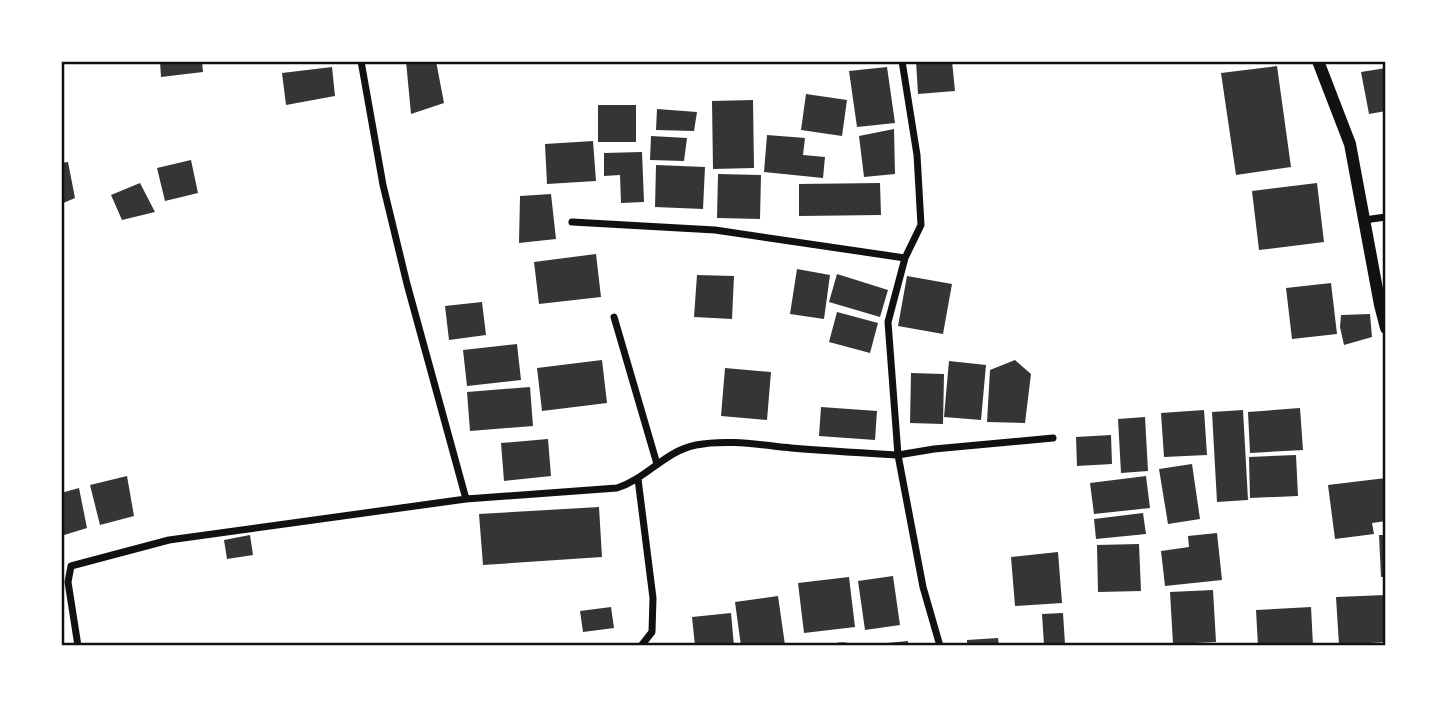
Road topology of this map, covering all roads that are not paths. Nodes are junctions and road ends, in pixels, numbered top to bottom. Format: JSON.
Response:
{"nodes":[{"id":1,"x":361,"y":61,"type":"edge"},
{"id":2,"x":902,"y":61,"type":"edge"},
{"id":3,"x":1318,"y":61,"type":"edge"},
{"id":4,"x":1386,"y":217,"type":"edge"},
{"id":5,"x":1364,"y":220,"type":"junction"},
{"id":6,"x":572,"y":222,"type":"dead end"},
{"id":7,"x":905,"y":258,"type":"junction"},
{"id":8,"x":614,"y":317,"type":"dead end"},
{"id":9,"x":1386,"y":328,"type":"edge"},
{"id":10,"x":1053,"y":438,"type":"dead end"},
{"id":11,"x":898,"y":455,"type":"junction"},
{"id":12,"x":657,"y":464,"type":"junction"},
{"id":13,"x":638,"y":479,"type":"junction"},
{"id":14,"x":466,"y":499,"type":"junction"},
{"id":15,"x":78,"y":646,"type":"edge"},
{"id":16,"x":641,"y":646,"type":"edge"},
{"id":17,"x":839,"y":646,"type":"edge"},
{"id":18,"x":845,"y":646,"type":"edge"},
{"id":19,"x":940,"y":646,"type":"edge"}],
"edges":[{"from":1,"to":14,"type":"street"},
{"from":2,"to":7,"type":"street"},
{"from":3,"to":5,"type":"street"},
{"from":4,"to":5,"type":"street"},
{"from":5,"to":9,"type":"street"},
{"from":6,"to":7,"type":"street"},
{"from":7,"to":11,"type":"street"},
{"from":8,"to":12,"type":"street"},
{"from":10,"to":11,"type":"street"},
{"from":11,"to":12,"type":"street"},
{"from":11,"to":19,"type":"street"},
{"from":12,"to":13,"type":"street"},
{"from":13,"to":14,"type":"street"},
{"from":13,"to":16,"type":"street"},
{"from":14,"to":15,"type":"street"},
{"from":17,"to":18,"type":"street"}]}
